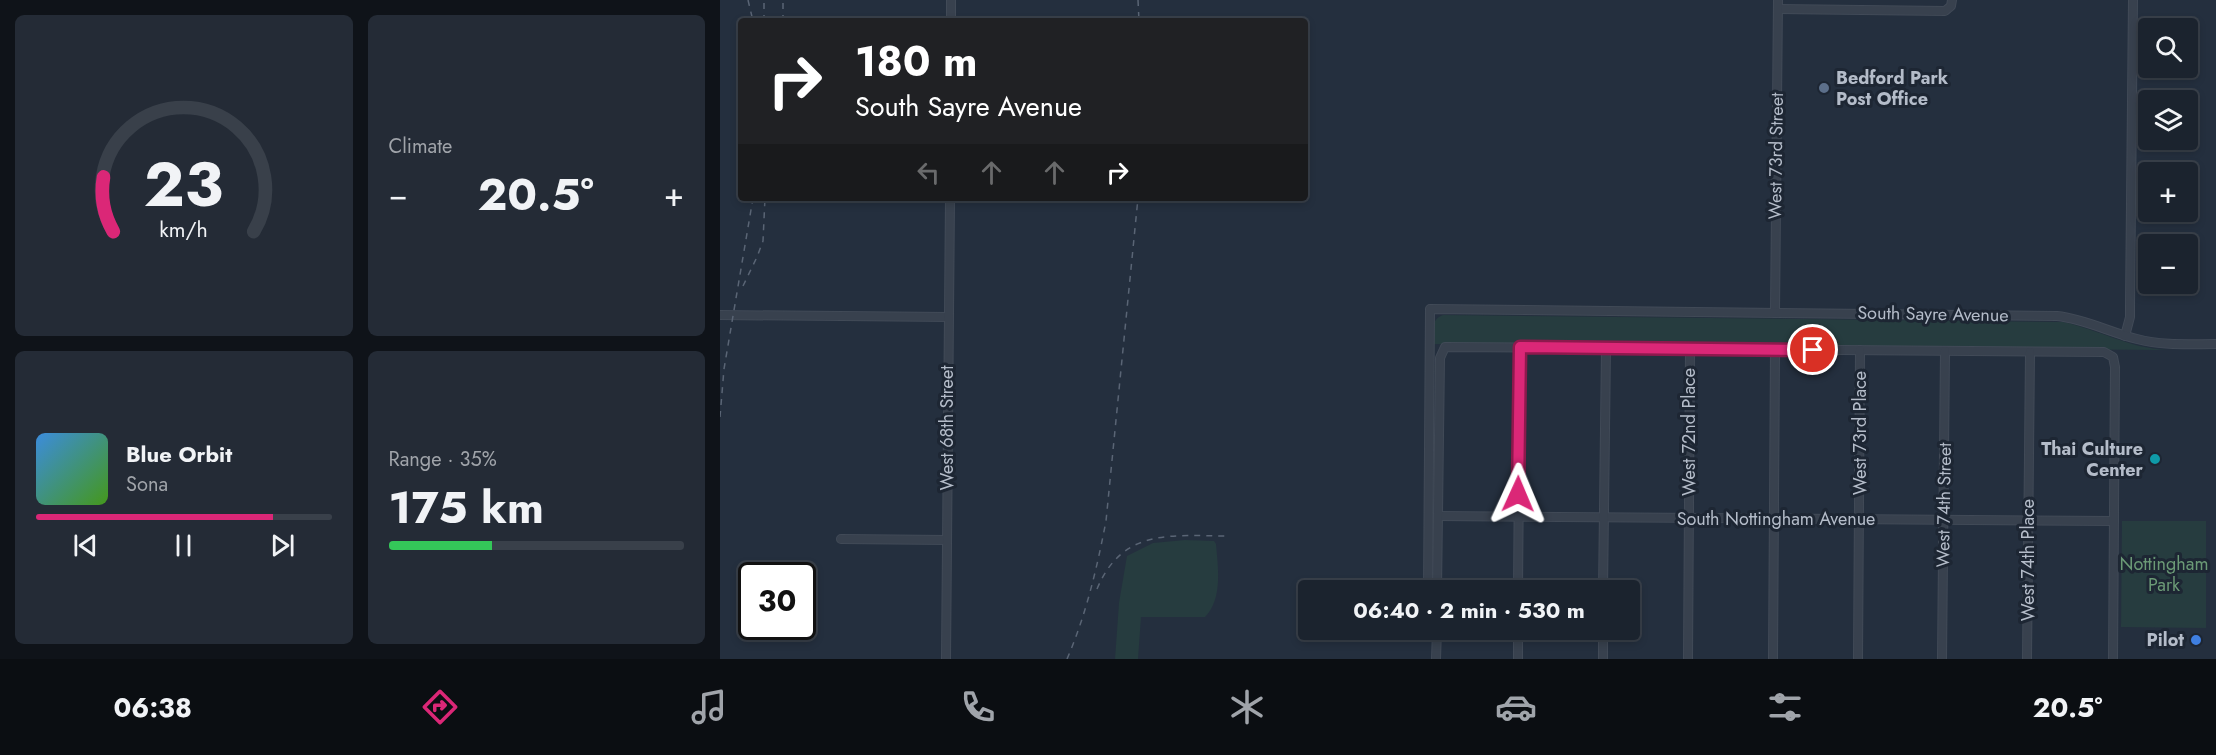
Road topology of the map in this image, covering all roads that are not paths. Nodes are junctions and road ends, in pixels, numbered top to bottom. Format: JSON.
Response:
{"nodes":[{"id":1,"x":951,"y":0,"type":"edge"},
{"id":2,"x":2133,"y":0,"type":"edge"},
{"id":3,"x":1952,"y":3,"type":"edge"},
{"id":4,"x":1778,"y":4,"type":"edge"},
{"id":5,"x":951,"y":18,"type":"edge"},
{"id":6,"x":950,"y":201,"type":"edge"},
{"id":7,"x":1775,"y":313,"type":"junction"},
{"id":8,"x":720,"y":315,"type":"edge"},
{"id":9,"x":948,"y":317,"type":"junction"},
{"id":10,"x":2125,"y":336,"type":"junction"},
{"id":11,"x":2216,"y":344,"type":"edge"},
{"id":12,"x":1520,"y":347,"type":"junction"},
{"id":13,"x":1606,"y":348,"type":"junction"},
{"id":14,"x":1690,"y":349,"type":"junction"},
{"id":15,"x":1775,"y":350,"type":"junction"},
{"id":16,"x":1860,"y":350,"type":"junction"},
{"id":17,"x":1945,"y":351,"type":"junction"},
{"id":18,"x":2030,"y":352,"type":"junction"},
{"id":19,"x":1438,"y":516,"type":"junction"},
{"id":20,"x":1518,"y":517,"type":"junction"},
{"id":21,"x":1603,"y":517,"type":"junction"},
{"id":22,"x":1774,"y":518,"type":"junction"},
{"id":23,"x":1688,"y":519,"type":"junction"},
{"id":24,"x":1859,"y":519,"type":"junction"},
{"id":25,"x":1944,"y":519,"type":"junction"},
{"id":26,"x":2029,"y":520,"type":"junction"},
{"id":27,"x":2114,"y":521,"type":"junction"},
{"id":28,"x":841,"y":539,"type":"dead end"},
{"id":29,"x":946,"y":540,"type":"junction"},
{"id":30,"x":1428,"y":580,"type":"edge"},
{"id":31,"x":1437,"y":580,"type":"edge"},
{"id":32,"x":1518,"y":580,"type":"edge"},
{"id":33,"x":1603,"y":580,"type":"edge"},
{"id":34,"x":1437,"y":640,"type":"edge"},
{"id":35,"x":1518,"y":640,"type":"edge"},
{"id":36,"x":1603,"y":640,"type":"edge"},
{"id":37,"x":946,"y":659,"type":"edge"},
{"id":38,"x":1436,"y":659,"type":"edge"},
{"id":39,"x":1518,"y":659,"type":"edge"},
{"id":40,"x":1603,"y":659,"type":"edge"},
{"id":41,"x":1688,"y":659,"type":"edge"},
{"id":42,"x":1773,"y":659,"type":"edge"},
{"id":43,"x":1858,"y":659,"type":"edge"},
{"id":44,"x":1942,"y":659,"type":"edge"},
{"id":45,"x":2027,"y":659,"type":"edge"},
{"id":46,"x":2113,"y":659,"type":"edge"}],
"edges":[{"from":1,"to":5,"type":"street"},
{"from":2,"to":10,"type":"street"},
{"from":3,"to":4,"type":"street"},
{"from":4,"to":7,"type":"street","name":"West 73rd Street"},
{"from":6,"to":9,"type":"street","name":"West 68th Street"},
{"from":7,"to":10,"type":"street","name":"South Sayre Avenue"},
{"from":7,"to":30,"type":"street","name":"South Sayre Avenue"},
{"from":8,"to":9,"type":"street"},
{"from":9,"to":29,"type":"street","name":"West 68th Street"},
{"from":10,"to":11,"type":"street","name":"South Sayre Avenue"},
{"from":12,"to":13,"type":"street","name":"South Sayre Avenue"},
{"from":12,"to":19,"type":"street","name":"South Sayre Avenue"},
{"from":12,"to":20,"type":"street"},
{"from":13,"to":14,"type":"street","name":"South Sayre Avenue"},
{"from":13,"to":21,"type":"street"},
{"from":14,"to":15,"type":"street","name":"South Sayre Avenue"},
{"from":14,"to":23,"type":"street","name":"West 72nd Place"},
{"from":15,"to":16,"type":"street","name":"South Sayre Avenue"},
{"from":15,"to":22,"type":"street"},
{"from":16,"to":17,"type":"street","name":"South Sayre Avenue"},
{"from":16,"to":24,"type":"street","name":"West 73rd Place"},
{"from":17,"to":18,"type":"street","name":"South Sayre Avenue"},
{"from":17,"to":25,"type":"street","name":"West 74th Street"},
{"from":18,"to":26,"type":"street","name":"West 74th Place"},
{"from":18,"to":27,"type":"street","name":"South Sayre Avenue"},
{"from":19,"to":20,"type":"street","name":"South Nottingham Avenue"},
{"from":19,"to":31,"type":"street"},
{"from":20,"to":21,"type":"street","name":"South Nottingham Avenue"},
{"from":20,"to":32,"type":"street"},
{"from":21,"to":23,"type":"street","name":"South Nottingham Avenue"},
{"from":21,"to":33,"type":"street"},
{"from":22,"to":23,"type":"street","name":"South Nottingham Avenue"},
{"from":22,"to":24,"type":"street","name":"South Nottingham Avenue"},
{"from":22,"to":42,"type":"street"},
{"from":23,"to":41,"type":"street","name":"West 72nd Place"},
{"from":24,"to":25,"type":"street","name":"South Nottingham Avenue"},
{"from":24,"to":43,"type":"street","name":"West 73rd Place"},
{"from":25,"to":26,"type":"street","name":"South Nottingham Avenue"},
{"from":25,"to":44,"type":"street","name":"West 74th Street"},
{"from":26,"to":27,"type":"street","name":"South Nottingham Avenue"},
{"from":26,"to":45,"type":"street","name":"West 74th Place"},
{"from":27,"to":46,"type":"street"},
{"from":28,"to":29,"type":"street"},
{"from":29,"to":37,"type":"street","name":"West 68th Street"},
{"from":34,"to":38,"type":"street"},
{"from":35,"to":39,"type":"street"},
{"from":36,"to":40,"type":"street"}]}
